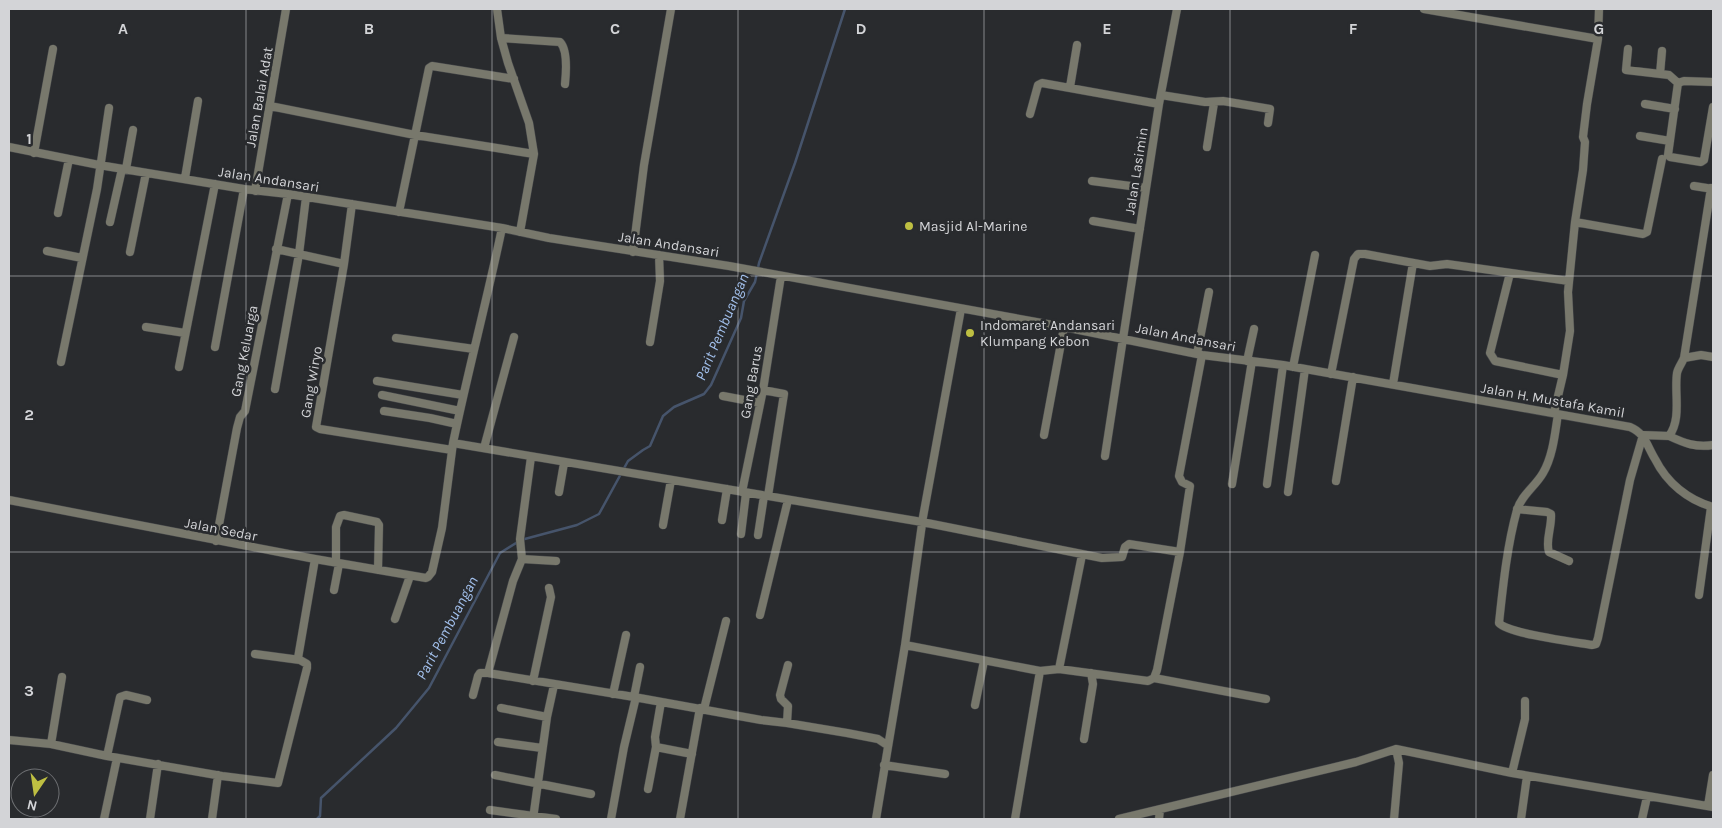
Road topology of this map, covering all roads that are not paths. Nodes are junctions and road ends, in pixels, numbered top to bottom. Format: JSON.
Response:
{"nodes":[{"id":1,"x":286,"y":9,"type":"edge"},
{"id":2,"x":497,"y":9,"type":"edge"},
{"id":3,"x":671,"y":9,"type":"edge"},
{"id":4,"x":1177,"y":9,"type":"edge"},
{"id":5,"x":1424,"y":9,"type":"edge"},
{"id":6,"x":1599,"y":9,"type":"edge"},
{"id":7,"x":501,"y":38,"type":"junction"},
{"id":8,"x":1598,"y":39,"type":"junction"},
{"id":9,"x":1077,"y":45,"type":"dead end"},
{"id":10,"x":53,"y":49,"type":"dead end"},
{"id":11,"x":1628,"y":49,"type":"dead end"},
{"id":12,"x":1662,"y":51,"type":"dead end"},
{"id":13,"x":1660,"y":74,"type":"junction"},
{"id":14,"x":514,"y":79,"type":"junction"},
{"id":15,"x":1713,"y":82,"type":"edge"},
{"id":16,"x":1678,"y":83,"type":"junction"},
{"id":17,"x":565,"y":84,"type":"dead end"},
{"id":18,"x":1070,"y":87,"type":"junction"},
{"id":19,"x":1161,"y":95,"type":"junction"},
{"id":20,"x":198,"y":100,"type":"dead end"},
{"id":21,"x":1214,"y":103,"type":"junction"},
{"id":22,"x":1159,"y":104,"type":"junction"},
{"id":23,"x":1645,"y":104,"type":"dead end"},
{"id":24,"x":270,"y":106,"type":"junction"},
{"id":25,"x":1713,"y":107,"type":"edge"},
{"id":26,"x":108,"y":108,"type":"dead end"},
{"id":27,"x":1674,"y":109,"type":"junction"},
{"id":28,"x":1030,"y":114,"type":"dead end"},
{"id":29,"x":1268,"y":123,"type":"dead end"},
{"id":30,"x":133,"y":130,"type":"dead end"},
{"id":31,"x":415,"y":135,"type":"junction"},
{"id":32,"x":1640,"y":136,"type":"dead end"},
{"id":33,"x":1670,"y":141,"type":"junction"},
{"id":34,"x":9,"y":147,"type":"edge"},
{"id":35,"x":1207,"y":147,"type":"dead end"},
{"id":36,"x":34,"y":153,"type":"junction"},
{"id":37,"x":534,"y":154,"type":"junction"},
{"id":38,"x":69,"y":159,"type":"junction"},
{"id":39,"x":1662,"y":159,"type":"dead end"},
{"id":40,"x":100,"y":165,"type":"junction"},
{"id":41,"x":124,"y":169,"type":"junction"},
{"id":42,"x":146,"y":172,"type":"junction"},
{"id":43,"x":185,"y":178,"type":"junction"},
{"id":44,"x":1092,"y":181,"type":"dead end"},
{"id":45,"x":215,"y":184,"type":"junction"},
{"id":46,"x":1694,"y":186,"type":"dead end"},
{"id":47,"x":1146,"y":188,"type":"junction"},
{"id":48,"x":1712,"y":188,"type":"edge"},
{"id":49,"x":244,"y":189,"type":"junction"},
{"id":50,"x":255,"y":190,"type":"junction"},
{"id":51,"x":288,"y":194,"type":"junction"},
{"id":52,"x":306,"y":197,"type":"junction"},
{"id":53,"x":352,"y":204,"type":"junction"},
{"id":54,"x":398,"y":212,"type":"junction"},
{"id":55,"x":58,"y":214,"type":"dead end"},
{"id":56,"x":1093,"y":221,"type":"dead end"},
{"id":57,"x":110,"y":222,"type":"dead end"},
{"id":58,"x":1574,"y":222,"type":"junction"},
{"id":59,"x":502,"y":228,"type":"junction"},
{"id":60,"x":1140,"y":229,"type":"junction"},
{"id":61,"x":520,"y":232,"type":"junction"},
{"id":62,"x":276,"y":249,"type":"junction"},
{"id":63,"x":47,"y":251,"type":"dead end"},
{"id":64,"x":130,"y":252,"type":"dead end"},
{"id":65,"x":633,"y":252,"type":"junction"},
{"id":66,"x":299,"y":254,"type":"junction"},
{"id":67,"x":659,"y":255,"type":"junction"},
{"id":68,"x":1315,"y":255,"type":"dead end"},
{"id":69,"x":82,"y":258,"type":"junction"},
{"id":70,"x":1413,"y":263,"type":"junction"},
{"id":71,"x":344,"y":264,"type":"junction"},
{"id":72,"x":1510,"y":273,"type":"junction"},
{"id":73,"x":781,"y":276,"type":"junction"},
{"id":74,"x":1570,"y":281,"type":"junction"},
{"id":75,"x":1209,"y":292,"type":"dead end"},
{"id":76,"x":961,"y":308,"type":"junction"},
{"id":77,"x":146,"y":326,"type":"dead end"},
{"id":78,"x":1064,"y":326,"type":"junction"},
{"id":79,"x":1254,"y":329,"type":"dead end"},
{"id":80,"x":185,"y":333,"type":"junction"},
{"id":81,"x":514,"y":337,"type":"dead end"},
{"id":82,"x":396,"y":338,"type":"dead end"},
{"id":83,"x":1122,"y":338,"type":"junction"},
{"id":84,"x":650,"y":342,"type":"dead end"},
{"id":85,"x":215,"y":347,"type":"dead end"},
{"id":86,"x":474,"y":349,"type":"junction"},
{"id":87,"x":1200,"y":354,"type":"junction"},
{"id":88,"x":1713,"y":357,"type":"edge"},
{"id":89,"x":1684,"y":358,"type":"junction"},
{"id":90,"x":1250,"y":361,"type":"junction"},
{"id":91,"x":61,"y":362,"type":"dead end"},
{"id":92,"x":1283,"y":365,"type":"junction"},
{"id":93,"x":179,"y":367,"type":"dead end"},
{"id":94,"x":1293,"y":367,"type":"junction"},
{"id":95,"x":1305,"y":369,"type":"junction"},
{"id":96,"x":1331,"y":374,"type":"junction"},
{"id":97,"x":1563,"y":375,"type":"junction"},
{"id":98,"x":1353,"y":377,"type":"junction"},
{"id":99,"x":378,"y":381,"type":"dead end"},
{"id":100,"x":1393,"y":384,"type":"junction"},
{"id":101,"x":275,"y":389,"type":"dead end"},
{"id":102,"x":763,"y":390,"type":"junction"},
{"id":103,"x":463,"y":395,"type":"junction"},
{"id":104,"x":382,"y":396,"type":"dead end"},
{"id":105,"x":723,"y":396,"type":"dead end"},
{"id":106,"x":760,"y":403,"type":"junction"},
{"id":107,"x":384,"y":411,"type":"dead end"},
{"id":108,"x":460,"y":411,"type":"junction"},
{"id":109,"x":1556,"y":413,"type":"junction"},
{"id":110,"x":457,"y":424,"type":"junction"},
{"id":111,"x":1044,"y":435,"type":"dead end"},
{"id":112,"x":1643,"y":435,"type":"junction"},
{"id":113,"x":1669,"y":436,"type":"junction"},
{"id":114,"x":1713,"y":445,"type":"edge"},
{"id":115,"x":452,"y":447,"type":"junction"},
{"id":116,"x":484,"y":448,"type":"junction"},
{"id":117,"x":1105,"y":456,"type":"dead end"},
{"id":118,"x":531,"y":457,"type":"junction"},
{"id":119,"x":564,"y":463,"type":"junction"},
{"id":120,"x":671,"y":480,"type":"junction"},
{"id":121,"x":1336,"y":481,"type":"dead end"},
{"id":122,"x":1232,"y":484,"type":"dead end"},
{"id":123,"x":1267,"y":484,"type":"dead end"},
{"id":124,"x":727,"y":490,"type":"junction"},
{"id":125,"x":559,"y":492,"type":"dead end"},
{"id":126,"x":744,"y":492,"type":"junction"},
{"id":127,"x":1288,"y":492,"type":"dead end"},
{"id":128,"x":766,"y":496,"type":"junction"},
{"id":129,"x":9,"y":500,"type":"edge"},
{"id":130,"x":788,"y":500,"type":"junction"},
{"id":131,"x":1712,"y":507,"type":"edge"},
{"id":132,"x":1517,"y":509,"type":"junction"},
{"id":133,"x":722,"y":520,"type":"dead end"},
{"id":134,"x":922,"y":522,"type":"junction"},
{"id":135,"x":663,"y":525,"type":"dead end"},
{"id":136,"x":741,"y":534,"type":"dead end"},
{"id":137,"x":758,"y":535,"type":"dead end"},
{"id":138,"x":216,"y":540,"type":"junction"},
{"id":139,"x":1180,"y":552,"type":"junction"},
{"id":140,"x":1082,"y":555,"type":"junction"},
{"id":141,"x":315,"y":560,"type":"junction"},
{"id":142,"x":522,"y":560,"type":"junction"},
{"id":143,"x":1569,"y":561,"type":"dead end"},
{"id":144,"x":556,"y":562,"type":"dead end"},
{"id":145,"x":338,"y":563,"type":"junction"},
{"id":146,"x":378,"y":570,"type":"junction"},
{"id":147,"x":410,"y":576,"type":"junction"},
{"id":148,"x":549,"y":588,"type":"dead end"},
{"id":149,"x":334,"y":590,"type":"dead end"},
{"id":150,"x":1699,"y":595,"type":"dead end"},
{"id":151,"x":760,"y":615,"type":"dead end"},
{"id":152,"x":395,"y":619,"type":"dead end"},
{"id":153,"x":726,"y":621,"type":"dead end"},
{"id":154,"x":626,"y":635,"type":"dead end"},
{"id":155,"x":905,"y":646,"type":"junction"},
{"id":156,"x":255,"y":654,"type":"dead end"},
{"id":157,"x":300,"y":660,"type":"junction"},
{"id":158,"x":984,"y":661,"type":"junction"},
{"id":159,"x":788,"y":665,"type":"dead end"},
{"id":160,"x":640,"y":666,"type":"dead end"},
{"id":161,"x":1059,"y":669,"type":"junction"},
{"id":162,"x":1040,"y":671,"type":"junction"},
{"id":163,"x":488,"y":673,"type":"junction"},
{"id":164,"x":1091,"y":673,"type":"junction"},
{"id":165,"x":62,"y":677,"type":"dead end"},
{"id":166,"x":1154,"y":678,"type":"junction"},
{"id":167,"x":533,"y":681,"type":"junction"},
{"id":168,"x":554,"y":685,"type":"junction"},
{"id":169,"x":613,"y":694,"type":"junction"},
{"id":170,"x":473,"y":695,"type":"dead end"},
{"id":171,"x":635,"y":697,"type":"junction"},
{"id":172,"x":147,"y":700,"type":"dead end"},
{"id":173,"x":1266,"y":700,"type":"dead end"},
{"id":174,"x":1524,"y":701,"type":"dead end"},
{"id":175,"x":661,"y":702,"type":"junction"},
{"id":176,"x":975,"y":705,"type":"dead end"},
{"id":177,"x":501,"y":708,"type":"dead end"},
{"id":178,"x":702,"y":709,"type":"junction"},
{"id":179,"x":547,"y":716,"type":"junction"},
{"id":180,"x":787,"y":723,"type":"junction"},
{"id":181,"x":1084,"y":739,"type":"dead end"},
{"id":182,"x":9,"y":740,"type":"edge"},
{"id":183,"x":498,"y":742,"type":"dead end"},
{"id":184,"x":50,"y":744,"type":"junction"},
{"id":185,"x":887,"y":745,"type":"junction"},
{"id":186,"x":656,"y":747,"type":"junction"},
{"id":187,"x":542,"y":748,"type":"junction"},
{"id":188,"x":1396,"y":749,"type":"junction"},
{"id":189,"x":692,"y":754,"type":"junction"},
{"id":190,"x":107,"y":756,"type":"junction"},
{"id":191,"x":117,"y":758,"type":"junction"},
{"id":192,"x":158,"y":764,"type":"junction"},
{"id":193,"x":884,"y":765,"type":"junction"},
{"id":194,"x":1512,"y":773,"type":"junction"},
{"id":195,"x":945,"y":774,"type":"dead end"},
{"id":196,"x":218,"y":775,"type":"junction"},
{"id":197,"x":495,"y":775,"type":"dead end"},
{"id":198,"x":1713,"y":775,"type":"edge"},
{"id":199,"x":1527,"y":776,"type":"junction"},
{"id":200,"x":538,"y":783,"type":"junction"},
{"id":201,"x":648,"y":789,"type":"dead end"},
{"id":202,"x":591,"y":794,"type":"dead end"},
{"id":203,"x":1647,"y":797,"type":"junction"},
{"id":204,"x":1710,"y":806,"type":"edge"},
{"id":205,"x":1160,"y":809,"type":"junction"},
{"id":206,"x":490,"y":810,"type":"dead end"},
{"id":207,"x":533,"y":818,"type":"edge"},
{"id":208,"x":104,"y":819,"type":"edge"},
{"id":209,"x":150,"y":819,"type":"edge"},
{"id":210,"x":212,"y":819,"type":"edge"},
{"id":211,"x":556,"y":819,"type":"edge"},
{"id":212,"x":610,"y":819,"type":"edge"},
{"id":213,"x":680,"y":819,"type":"edge"},
{"id":214,"x":876,"y":819,"type":"edge"},
{"id":215,"x":1015,"y":819,"type":"edge"},
{"id":216,"x":1119,"y":819,"type":"edge"},
{"id":217,"x":1159,"y":819,"type":"edge"},
{"id":218,"x":1394,"y":819,"type":"edge"},
{"id":219,"x":1521,"y":819,"type":"edge"},
{"id":220,"x":1642,"y":819,"type":"edge"}],
"edges":[{"from":1,"to":24,"type":"street","name":"Jalan Balai Adat"},
{"from":2,"to":7,"type":"street"},
{"from":3,"to":65,"type":"street"},
{"from":4,"to":19,"type":"street","name":"Jalan Lasimin"},
{"from":5,"to":8,"type":"street"},
{"from":6,"to":8,"type":"street"},
{"from":7,"to":14,"type":"street"},
{"from":7,"to":17,"type":"street"},
{"from":8,"to":58,"type":"street"},
{"from":9,"to":18,"type":"street"},
{"from":10,"to":36,"type":"street"},
{"from":11,"to":13,"type":"street"},
{"from":12,"to":13,"type":"street"},
{"from":13,"to":16,"type":"street"},
{"from":14,"to":31,"type":"street"},
{"from":14,"to":37,"type":"street"},
{"from":15,"to":16,"type":"street"},
{"from":16,"to":27,"type":"street"},
{"from":18,"to":22,"type":"street"},
{"from":18,"to":28,"type":"street"},
{"from":19,"to":21,"type":"street"},
{"from":19,"to":22,"type":"street","name":"Jalan Lasimin"},
{"from":20,"to":43,"type":"street"},
{"from":21,"to":29,"type":"street"},
{"from":21,"to":35,"type":"street"},
{"from":22,"to":47,"type":"street","name":"Jalan Lasimin"},
{"from":23,"to":27,"type":"street"},
{"from":24,"to":31,"type":"street"},
{"from":24,"to":50,"type":"street","name":"Jalan Balai Adat"},
{"from":25,"to":33,"type":"street"},
{"from":26,"to":40,"type":"street"},
{"from":27,"to":33,"type":"street"},
{"from":30,"to":41,"type":"street"},
{"from":31,"to":37,"type":"street"},
{"from":31,"to":54,"type":"street"},
{"from":32,"to":33,"type":"street"},
{"from":34,"to":36,"type":"street","name":"Jalan Andansari"},
{"from":36,"to":38,"type":"street","name":"Jalan Andansari"},
{"from":37,"to":61,"type":"street"},
{"from":38,"to":40,"type":"street","name":"Jalan Andansari"},
{"from":38,"to":55,"type":"street"},
{"from":39,"to":58,"type":"street"},
{"from":40,"to":41,"type":"street","name":"Jalan Andansari"},
{"from":40,"to":69,"type":"street"},
{"from":41,"to":42,"type":"street","name":"Jalan Andansari"},
{"from":41,"to":57,"type":"street"},
{"from":42,"to":43,"type":"street","name":"Jalan Andansari"},
{"from":42,"to":64,"type":"street"},
{"from":43,"to":45,"type":"street","name":"Jalan Andansari"},
{"from":44,"to":47,"type":"street"},
{"from":45,"to":49,"type":"street","name":"Jalan Andansari"},
{"from":45,"to":80,"type":"street"},
{"from":46,"to":48,"type":"street"},
{"from":47,"to":60,"type":"street","name":"Jalan Lasimin"},
{"from":48,"to":89,"type":"street"},
{"from":49,"to":50,"type":"street","name":"Jalan Andansari"},
{"from":49,"to":85,"type":"street"},
{"from":50,"to":51,"type":"street","name":"Jalan Andansari"},
{"from":51,"to":52,"type":"street","name":"Jalan Andansari"},
{"from":51,"to":62,"type":"street","name":"Gang Keluarga"},
{"from":52,"to":53,"type":"street","name":"Jalan Andansari"},
{"from":52,"to":66,"type":"street"},
{"from":53,"to":54,"type":"street","name":"Jalan Andansari"},
{"from":53,"to":71,"type":"street","name":"Gang Wiryo"},
{"from":54,"to":59,"type":"street","name":"Jalan Andansari"},
{"from":56,"to":60,"type":"street"},
{"from":58,"to":74,"type":"street"},
{"from":59,"to":61,"type":"street","name":"Jalan Andansari"},
{"from":59,"to":86,"type":"street"},
{"from":60,"to":83,"type":"street","name":"Jalan Lasimin"},
{"from":61,"to":65,"type":"street","name":"Jalan Andansari"},
{"from":62,"to":66,"type":"street"},
{"from":62,"to":138,"type":"street","name":"Gang Keluarga"},
{"from":63,"to":69,"type":"street"},
{"from":65,"to":67,"type":"street","name":"Jalan Andansari"},
{"from":66,"to":71,"type":"street"},
{"from":66,"to":101,"type":"street"},
{"from":67,"to":73,"type":"street","name":"Jalan Andansari"},
{"from":67,"to":84,"type":"street"},
{"from":68,"to":94,"type":"street"},
{"from":69,"to":91,"type":"street"},
{"from":70,"to":72,"type":"street"},
{"from":70,"to":96,"type":"street"},
{"from":70,"to":100,"type":"street"},
{"from":71,"to":115,"type":"street","name":"Gang Wiryo"},
{"from":72,"to":74,"type":"street"},
{"from":72,"to":97,"type":"street"},
{"from":73,"to":76,"type":"street","name":"Jalan Andansari"},
{"from":73,"to":102,"type":"street","name":"Gang Barus"},
{"from":74,"to":97,"type":"street"},
{"from":75,"to":87,"type":"street"},
{"from":76,"to":78,"type":"street","name":"Jalan Andansari"},
{"from":76,"to":134,"type":"street"},
{"from":77,"to":80,"type":"street"},
{"from":78,"to":83,"type":"street","name":"Jalan Andansari"},
{"from":78,"to":111,"type":"street"},
{"from":79,"to":90,"type":"street"},
{"from":80,"to":93,"type":"street"},
{"from":81,"to":116,"type":"street"},
{"from":82,"to":86,"type":"street"},
{"from":83,"to":87,"type":"street","name":"Jalan Andansari"},
{"from":83,"to":117,"type":"street","name":"Jalan Lasimin"},
{"from":86,"to":103,"type":"street"},
{"from":87,"to":90,"type":"street","name":"Jalan Andansari"},
{"from":87,"to":139,"type":"street"},
{"from":88,"to":89,"type":"street"},
{"from":89,"to":113,"type":"street"},
{"from":90,"to":92,"type":"street","name":"Jalan Andansari"},
{"from":90,"to":122,"type":"street"},
{"from":92,"to":94,"type":"street","name":"Jalan Andansari"},
{"from":92,"to":123,"type":"street"},
{"from":94,"to":95,"type":"street","name":"Jalan Andansari"},
{"from":95,"to":96,"type":"street","name":"Jalan Andansari"},
{"from":95,"to":127,"type":"street"},
{"from":96,"to":98,"type":"street","name":"Jalan Andansari"},
{"from":97,"to":109,"type":"street"},
{"from":98,"to":100,"type":"street","name":"Jalan H. Mustafa Kamil"},
{"from":98,"to":121,"type":"street"},
{"from":99,"to":103,"type":"street"},
{"from":100,"to":109,"type":"street","name":"Jalan H. Mustafa Kamil"},
{"from":102,"to":106,"type":"street","name":"Gang Barus"},
{"from":102,"to":128,"type":"street"},
{"from":103,"to":108,"type":"street"},
{"from":104,"to":108,"type":"street"},
{"from":105,"to":106,"type":"street"},
{"from":106,"to":126,"type":"street","name":"Gang Barus"},
{"from":107,"to":110,"type":"street"},
{"from":108,"to":110,"type":"street"},
{"from":109,"to":112,"type":"street","name":"Jalan H. Mustafa Kamil"},
{"from":109,"to":132,"type":"street"},
{"from":110,"to":115,"type":"street"},
{"from":112,"to":113,"type":"street"},
{"from":112,"to":131,"type":"street"},
{"from":112,"to":132,"type":"street"},
{"from":113,"to":114,"type":"street"},
{"from":115,"to":116,"type":"street"},
{"from":115,"to":147,"type":"street","name":"Jalan Sedar"},
{"from":116,"to":118,"type":"street"},
{"from":118,"to":119,"type":"street"},
{"from":118,"to":142,"type":"street"},
{"from":119,"to":120,"type":"street"},
{"from":119,"to":125,"type":"street"},
{"from":120,"to":124,"type":"street"},
{"from":120,"to":135,"type":"street"},
{"from":124,"to":126,"type":"street"},
{"from":124,"to":133,"type":"street"},
{"from":126,"to":128,"type":"street"},
{"from":126,"to":136,"type":"street","name":"Gang Barus"},
{"from":128,"to":130,"type":"street"},
{"from":128,"to":137,"type":"street"},
{"from":129,"to":138,"type":"street","name":"Jalan Sedar"},
{"from":130,"to":134,"type":"street"},
{"from":130,"to":151,"type":"street"},
{"from":131,"to":150,"type":"street"},
{"from":132,"to":143,"type":"street"},
{"from":134,"to":140,"type":"street"},
{"from":134,"to":155,"type":"street"},
{"from":138,"to":141,"type":"street","name":"Jalan Sedar"},
{"from":139,"to":140,"type":"street"},
{"from":139,"to":166,"type":"street"},
{"from":140,"to":161,"type":"street"},
{"from":141,"to":145,"type":"street","name":"Jalan Sedar"},
{"from":141,"to":157,"type":"street"},
{"from":142,"to":144,"type":"street"},
{"from":142,"to":163,"type":"street"},
{"from":145,"to":146,"type":"street","name":"Jalan Sedar"},
{"from":145,"to":146,"type":"street"},
{"from":145,"to":149,"type":"street"},
{"from":146,"to":147,"type":"street","name":"Jalan Sedar"},
{"from":147,"to":152,"type":"street"},
{"from":148,"to":167,"type":"street"},
{"from":153,"to":178,"type":"street"},
{"from":154,"to":169,"type":"street"},
{"from":155,"to":158,"type":"street"},
{"from":155,"to":185,"type":"street"},
{"from":156,"to":157,"type":"street"},
{"from":157,"to":196,"type":"street"},
{"from":158,"to":162,"type":"street"},
{"from":158,"to":176,"type":"street"},
{"from":159,"to":180,"type":"street"},
{"from":160,"to":171,"type":"street"},
{"from":161,"to":162,"type":"street"},
{"from":161,"to":164,"type":"street"},
{"from":162,"to":215,"type":"street"},
{"from":163,"to":167,"type":"street"},
{"from":163,"to":170,"type":"street"},
{"from":164,"to":166,"type":"street"},
{"from":164,"to":181,"type":"street"},
{"from":165,"to":184,"type":"street"},
{"from":166,"to":173,"type":"street"},
{"from":167,"to":168,"type":"street"},
{"from":168,"to":169,"type":"street"},
{"from":168,"to":179,"type":"street"},
{"from":169,"to":171,"type":"street"},
{"from":171,"to":175,"type":"street"},
{"from":171,"to":212,"type":"street"},
{"from":172,"to":190,"type":"street"},
{"from":174,"to":194,"type":"street"},
{"from":175,"to":178,"type":"street"},
{"from":175,"to":186,"type":"street"},
{"from":177,"to":179,"type":"street"},
{"from":178,"to":180,"type":"street"},
{"from":178,"to":189,"type":"street"},
{"from":179,"to":187,"type":"street"},
{"from":180,"to":185,"type":"street"},
{"from":182,"to":184,"type":"street"},
{"from":183,"to":187,"type":"street"},
{"from":184,"to":190,"type":"street"},
{"from":185,"to":193,"type":"street"},
{"from":186,"to":189,"type":"street"},
{"from":186,"to":201,"type":"street"},
{"from":187,"to":200,"type":"street"},
{"from":188,"to":194,"type":"street"},
{"from":188,"to":205,"type":"street"},
{"from":188,"to":218,"type":"street"},
{"from":189,"to":213,"type":"street"},
{"from":190,"to":191,"type":"street"},
{"from":191,"to":192,"type":"street"},
{"from":191,"to":208,"type":"street"},
{"from":192,"to":196,"type":"street"},
{"from":192,"to":209,"type":"street"},
{"from":193,"to":195,"type":"street"},
{"from":193,"to":214,"type":"street"},
{"from":194,"to":199,"type":"street"},
{"from":196,"to":210,"type":"street"},
{"from":197,"to":200,"type":"street"},
{"from":198,"to":204,"type":"street"},
{"from":199,"to":203,"type":"street"},
{"from":199,"to":219,"type":"street"},
{"from":200,"to":202,"type":"street"},
{"from":200,"to":207,"type":"street"},
{"from":203,"to":204,"type":"street"},
{"from":203,"to":220,"type":"street"},
{"from":205,"to":216,"type":"street"},
{"from":205,"to":217,"type":"street"},
{"from":206,"to":207,"type":"street"},
{"from":207,"to":211,"type":"street"}]}
